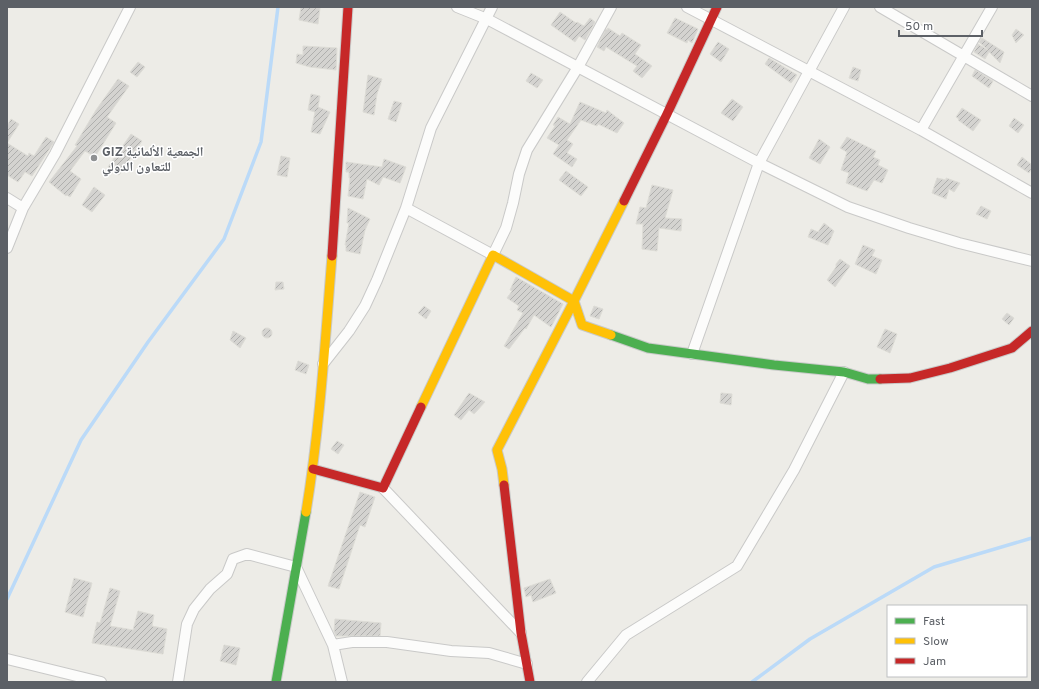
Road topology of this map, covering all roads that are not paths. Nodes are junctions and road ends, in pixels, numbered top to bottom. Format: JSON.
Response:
{"nodes":[{"id":1,"x":130,"y":7,"type":"edge"},
{"id":2,"x":348,"y":7,"type":"edge"},
{"id":3,"x":457,"y":7,"type":"edge"},
{"id":4,"x":492,"y":7,"type":"edge"},
{"id":5,"x":611,"y":7,"type":"edge"},
{"id":6,"x":687,"y":7,"type":"edge"},
{"id":7,"x":717,"y":7,"type":"edge"},
{"id":8,"x":844,"y":7,"type":"edge"},
{"id":9,"x":880,"y":7,"type":"edge"},
{"id":10,"x":992,"y":7,"type":"edge"},
{"id":11,"x":487,"y":18,"type":"junction"},
{"id":12,"x":711,"y":19,"type":"junction"},
{"id":13,"x":964,"y":56,"type":"junction"},
{"id":14,"x":578,"y":66,"type":"junction"},
{"id":15,"x":809,"y":71,"type":"junction"},
{"id":16,"x":1032,"y":96,"type":"edge"},
{"id":17,"x":666,"y":114,"type":"junction"},
{"id":18,"x":921,"y":130,"type":"junction"},
{"id":19,"x":759,"y":163,"type":"junction"},
{"id":20,"x":1032,"y":193,"type":"edge"},
{"id":21,"x":7,"y":198,"type":"edge"},
{"id":22,"x":23,"y":208,"type":"junction"},
{"id":23,"x":406,"y":208,"type":"junction"},
{"id":24,"x":7,"y":248,"type":"edge"},
{"id":25,"x":493,"y":255,"type":"junction"},
{"id":26,"x":1032,"y":261,"type":"edge"},
{"id":27,"x":574,"y":300,"type":"junction"},
{"id":28,"x":1032,"y":331,"type":"edge"},
{"id":29,"x":692,"y":354,"type":"junction"},
{"id":30,"x":322,"y":364,"type":"junction"},
{"id":31,"x":844,"y":372,"type":"junction"},
{"id":32,"x":312,"y":469,"type":"junction"},
{"id":33,"x":383,"y":488,"type":"junction"},
{"id":34,"x":296,"y":567,"type":"junction"},
{"id":35,"x":521,"y":632,"type":"junction"},
{"id":36,"x":333,"y":645,"type":"junction"},
{"id":37,"x":7,"y":659,"type":"edge"},
{"id":38,"x":527,"y":664,"type":"junction"},
{"id":39,"x":81,"y":680,"type":"edge"},
{"id":40,"x":100,"y":682,"type":"edge"},
{"id":41,"x":178,"y":682,"type":"edge"},
{"id":42,"x":276,"y":682,"type":"edge"},
{"id":43,"x":342,"y":682,"type":"edge"},
{"id":44,"x":530,"y":682,"type":"edge"},
{"id":45,"x":586,"y":682,"type":"edge"}],
"edges":[{"from":1,"to":22,"type":"street"},
{"from":2,"to":30,"type":"street"},
{"from":3,"to":11,"type":"street"},
{"from":4,"to":11,"type":"street"},
{"from":5,"to":14,"type":"street"},
{"from":6,"to":12,"type":"street"},
{"from":7,"to":12,"type":"street"},
{"from":8,"to":15,"type":"street"},
{"from":9,"to":13,"type":"street"},
{"from":10,"to":13,"type":"street"},
{"from":11,"to":14,"type":"street"},
{"from":11,"to":23,"type":"street"},
{"from":12,"to":15,"type":"street"},
{"from":12,"to":17,"type":"street"},
{"from":13,"to":16,"type":"street"},
{"from":13,"to":18,"type":"street"},
{"from":14,"to":17,"type":"street"},
{"from":14,"to":25,"type":"street"},
{"from":15,"to":18,"type":"street"},
{"from":15,"to":19,"type":"street"},
{"from":17,"to":19,"type":"street"},
{"from":17,"to":27,"type":"street"},
{"from":18,"to":20,"type":"street"},
{"from":19,"to":26,"type":"street"},
{"from":19,"to":29,"type":"street"},
{"from":21,"to":22,"type":"street"},
{"from":22,"to":24,"type":"street"},
{"from":23,"to":25,"type":"street"},
{"from":23,"to":30,"type":"street"},
{"from":25,"to":27,"type":"street"},
{"from":25,"to":33,"type":"street"},
{"from":27,"to":29,"type":"street"},
{"from":27,"to":35,"type":"street"},
{"from":28,"to":31,"type":"street"},
{"from":29,"to":31,"type":"street"},
{"from":30,"to":32,"type":"street"},
{"from":31,"to":45,"type":"street"},
{"from":32,"to":33,"type":"street"},
{"from":32,"to":34,"type":"street"},
{"from":33,"to":35,"type":"street"},
{"from":34,"to":36,"type":"street"},
{"from":34,"to":41,"type":"street"},
{"from":34,"to":42,"type":"street"},
{"from":35,"to":38,"type":"street"},
{"from":36,"to":38,"type":"street"},
{"from":36,"to":43,"type":"street"},
{"from":37,"to":39,"type":"street"},
{"from":38,"to":44,"type":"street"},
{"from":39,"to":40,"type":"street"}]}
